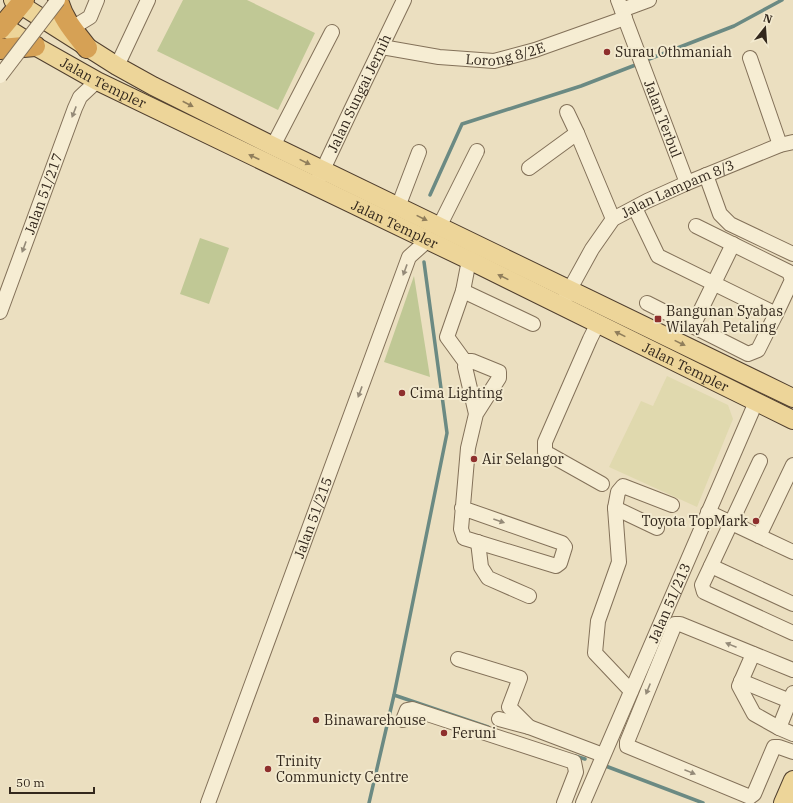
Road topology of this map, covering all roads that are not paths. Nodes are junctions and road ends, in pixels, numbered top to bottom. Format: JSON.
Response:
{"nodes":[{"id":1,"x":58,"y":0,"type":"edge"},
{"id":2,"x":97,"y":0,"type":"edge"},
{"id":3,"x":404,"y":0,"type":"edge"},
{"id":4,"x":649,"y":0,"type":"edge"},
{"id":5,"x":143,"y":1,"type":"edge"},
{"id":6,"x":19,"y":2,"type":"edge"},
{"id":7,"x":622,"y":9,"type":"edge"},
{"id":8,"x":1,"y":26,"type":"edge"},
{"id":9,"x":72,"y":28,"type":"junction"},
{"id":10,"x":332,"y":32,"type":"dead end"},
{"id":11,"x":35,"y":46,"type":"junction"},
{"id":12,"x":382,"y":47,"type":"junction"},
{"id":13,"x":87,"y":48,"type":"junction"},
{"id":14,"x":0,"y":49,"type":"edge"},
{"id":15,"x":750,"y":58,"type":"dead end"},
{"id":16,"x":117,"y":66,"type":"junction"},
{"id":17,"x":0,"y":76,"type":"edge"},
{"id":18,"x":97,"y":81,"type":"junction"},
{"id":19,"x":567,"y":112,"type":"dead end"},
{"id":20,"x":577,"y":133,"type":"junction"},
{"id":21,"x":787,"y":143,"type":"edge"},
{"id":22,"x":273,"y":146,"type":"junction"},
{"id":23,"x":477,"y":151,"type":"dead end"},
{"id":24,"x":418,"y":152,"type":"dead end"},
{"id":25,"x":529,"y":168,"type":"dead end"},
{"id":26,"x":706,"y":175,"type":"junction"},
{"id":27,"x":319,"y":178,"type":"junction"},
{"id":28,"x":687,"y":183,"type":"junction"},
{"id":29,"x":398,"y":207,"type":"junction"},
{"id":30,"x":635,"y":208,"type":"junction"},
{"id":31,"x":613,"y":219,"type":"junction"},
{"id":32,"x":696,"y":226,"type":"dead end"},
{"id":33,"x":434,"y":233,"type":"junction"},
{"id":34,"x":734,"y":244,"type":"junction"},
{"id":35,"x":793,"y":254,"type":"edge"},
{"id":36,"x":469,"y":260,"type":"junction"},
{"id":37,"x":714,"y":283,"type":"junction"},
{"id":38,"x":463,"y":290,"type":"junction"},
{"id":39,"x":569,"y":290,"type":"junction"},
{"id":40,"x":647,"y":303,"type":"dead end"},
{"id":41,"x":561,"y":305,"type":"junction"},
{"id":42,"x":1,"y":308,"type":"edge"},
{"id":43,"x":776,"y":314,"type":"junction"},
{"id":44,"x":533,"y":324,"type":"dead end"},
{"id":45,"x":598,"y":324,"type":"junction"},
{"id":46,"x":692,"y":326,"type":"junction"},
{"id":47,"x":466,"y":363,"type":"junction"},
{"id":48,"x":793,"y":398,"type":"edge"},
{"id":49,"x":756,"y":402,"type":"junction"},
{"id":50,"x":476,"y":414,"type":"junction"},
{"id":51,"x":793,"y":420,"type":"edge"},
{"id":52,"x":760,"y":461,"type":"dead end"},
{"id":53,"x":793,"y":465,"type":"edge"},
{"id":54,"x":602,"y":484,"type":"dead end"},
{"id":55,"x":672,"y":506,"type":"dead end"},
{"id":56,"x":462,"y":508,"type":"junction"},
{"id":57,"x":615,"y":508,"type":"junction"},
{"id":58,"x":708,"y":512,"type":"junction"},
{"id":59,"x":731,"y":523,"type":"junction"},
{"id":60,"x":657,"y":528,"type":"dead end"},
{"id":61,"x":759,"y":536,"type":"junction"},
{"id":62,"x":478,"y":542,"type":"junction"},
{"id":63,"x":793,"y":552,"type":"edge"},
{"id":64,"x":711,"y":566,"type":"junction"},
{"id":65,"x":530,"y":596,"type":"dead end"},
{"id":66,"x":793,"y":604,"type":"edge"},
{"id":67,"x":793,"y":633,"type":"edge"},
{"id":68,"x":753,"y":654,"type":"junction"},
{"id":69,"x":458,"y":659,"type":"dead end"},
{"id":70,"x":793,"y":670,"type":"edge"},
{"id":71,"x":741,"y":681,"type":"junction"},
{"id":72,"x":631,"y":691,"type":"junction"},
{"id":73,"x":792,"y":697,"type":"edge"},
{"id":74,"x":499,"y":719,"type":"dead end"},
{"id":75,"x":403,"y":720,"type":"dead end"},
{"id":76,"x":529,"y":726,"type":"junction"},
{"id":77,"x":779,"y":728,"type":"junction"},
{"id":78,"x":793,"y":734,"type":"edge"},
{"id":79,"x":514,"y":742,"type":"junction"},
{"id":80,"x":793,"y":752,"type":"edge"},
{"id":81,"x":603,"y":755,"type":"junction"},
{"id":82,"x":793,"y":780,"type":"edge"},
{"id":83,"x":570,"y":788,"type":"junction"},
{"id":84,"x":584,"y":799,"type":"edge"},
{"id":85,"x":208,"y":803,"type":"edge"},
{"id":86,"x":564,"y":803,"type":"edge"},
{"id":87,"x":783,"y":803,"type":"edge"}],
"edges":[{"from":1,"to":9,"type":"highway"},
{"from":1,"to":17,"type":"street","bridge":true},
{"from":2,"to":9,"type":"street"},
{"from":3,"to":12,"type":"street","name":"Jalan Sungai Jernih"},
{"from":4,"to":7,"type":"street","name":"Lorong 8/2E"},
{"from":5,"to":16,"type":"street"},
{"from":6,"to":8,"type":"highway"},
{"from":6,"to":13,"type":"main road","name":"Jalan Templer"},
{"from":7,"to":12,"type":"street","name":"Lorong 8/2E"},
{"from":7,"to":28,"type":"street","name":"Jalan Terbul"},
{"from":8,"to":11,"type":"main road","name":"Jalan Templer"},
{"from":9,"to":13,"type":"highway"},
{"from":10,"to":22,"type":"street"},
{"from":11,"to":14,"type":"highway"},
{"from":11,"to":18,"type":"main road","name":"Jalan Templer"},
{"from":12,"to":27,"type":"street","name":"Jalan Sungai Jernih"},
{"from":13,"to":16,"type":"main road","name":"Jalan Templer"},
{"from":15,"to":21,"type":"street"},
{"from":16,"to":22,"type":"main road","name":"Jalan Templer","one_way":true},
{"from":27,"to":18,"type":"main road","name":"Jalan Templer","one_way":true},
{"from":18,"to":42,"type":"street","name":"Jalan 51/217","one_way":true},
{"from":19,"to":20,"type":"street"},
{"from":20,"to":25,"type":"street"},
{"from":20,"to":31,"type":"street"},
{"from":21,"to":26,"type":"street","name":"Jalan Lampam 8/3"},
{"from":22,"to":27,"type":"main road","name":"Jalan Templer","one_way":true},
{"from":23,"to":33,"type":"street"},
{"from":24,"to":29,"type":"street"},
{"from":26,"to":28,"type":"street","name":"Jalan Lampam 8/3"},
{"from":26,"to":35,"type":"street"},
{"from":27,"to":29,"type":"main road","name":"Jalan Templer"},
{"from":27,"to":33,"type":"main road","name":"Jalan Templer"},
{"from":28,"to":30,"type":"street","name":"Jalan Lampam 8/3"},
{"from":29,"to":33,"type":"main road","name":"Jalan Templer","one_way":true},
{"from":30,"to":31,"type":"street","name":"Jalan Lampam 8/3"},
{"from":30,"to":37,"type":"street"},
{"from":31,"to":39,"type":"street","name":"Jalan Lampam 8/3"},
{"from":32,"to":34,"type":"street"},
{"from":33,"to":36,"type":"main road","name":"Jalan Templer"},
{"from":33,"to":39,"type":"main road","name":"Jalan Templer"},
{"from":33,"to":85,"type":"street","name":"Jalan 51/215","one_way":true},
{"from":34,"to":37,"type":"street"},
{"from":34,"to":43,"type":"street"},
{"from":36,"to":38,"type":"street"},
{"from":41,"to":36,"type":"main road","name":"Jalan Templer","one_way":true},
{"from":37,"to":43,"type":"street"},
{"from":37,"to":46,"type":"street"},
{"from":38,"to":44,"type":"street"},
{"from":38,"to":47,"type":"street"},
{"from":39,"to":41,"type":"street","name":"Jalan Lampam 8/3"},
{"from":39,"to":48,"type":"main road","name":"Jalan Templer","one_way":true},
{"from":40,"to":46,"type":"street"},
{"from":41,"to":45,"type":"main road","name":"Jalan Templer"},
{"from":43,"to":46,"type":"street"},
{"from":49,"to":45,"type":"main road","name":"Jalan Templer","one_way":true},
{"from":45,"to":54,"type":"street"},
{"from":47,"to":50,"type":"street"},
{"from":47,"to":50,"type":"street"},
{"from":49,"to":51,"type":"main road","name":"Jalan Templer"},
{"from":49,"to":58,"type":"street","name":"Jalan 51/213"},
{"from":50,"to":56,"type":"street"},
{"from":52,"to":59,"type":"street"},
{"from":53,"to":61,"type":"street"},
{"from":55,"to":57,"type":"street"},
{"from":56,"to":62,"type":"street"},
{"from":56,"to":62,"type":"street","one_way":true},
{"from":57,"to":60,"type":"street"},
{"from":57,"to":72,"type":"street"},
{"from":58,"to":59,"type":"street"},
{"from":58,"to":72,"type":"street","name":"Jalan 51/213"},
{"from":59,"to":61,"type":"street"},
{"from":59,"to":64,"type":"street"},
{"from":61,"to":63,"type":"street"},
{"from":62,"to":65,"type":"street"},
{"from":64,"to":66,"type":"street"},
{"from":64,"to":67,"type":"street"},
{"from":68,"to":70,"type":"street"},
{"from":68,"to":71,"type":"street"},
{"from":68,"to":80,"type":"street","one_way":true},
{"from":69,"to":76,"type":"street"},
{"from":71,"to":73,"type":"street"},
{"from":71,"to":77,"type":"street"},
{"from":72,"to":81,"type":"street","name":"Jalan 51/213"},
{"from":73,"to":77,"type":"street"},
{"from":74,"to":76,"type":"street"},
{"from":75,"to":79,"type":"street"},
{"from":76,"to":79,"type":"street"},
{"from":76,"to":81,"type":"street"},
{"from":77,"to":78,"type":"street"},
{"from":79,"to":83,"type":"street"},
{"from":81,"to":84,"type":"street","name":"Jalan 51/213"},
{"from":82,"to":87,"type":"main road"},
{"from":83,"to":84,"type":"street"},
{"from":83,"to":86,"type":"street"}]}
